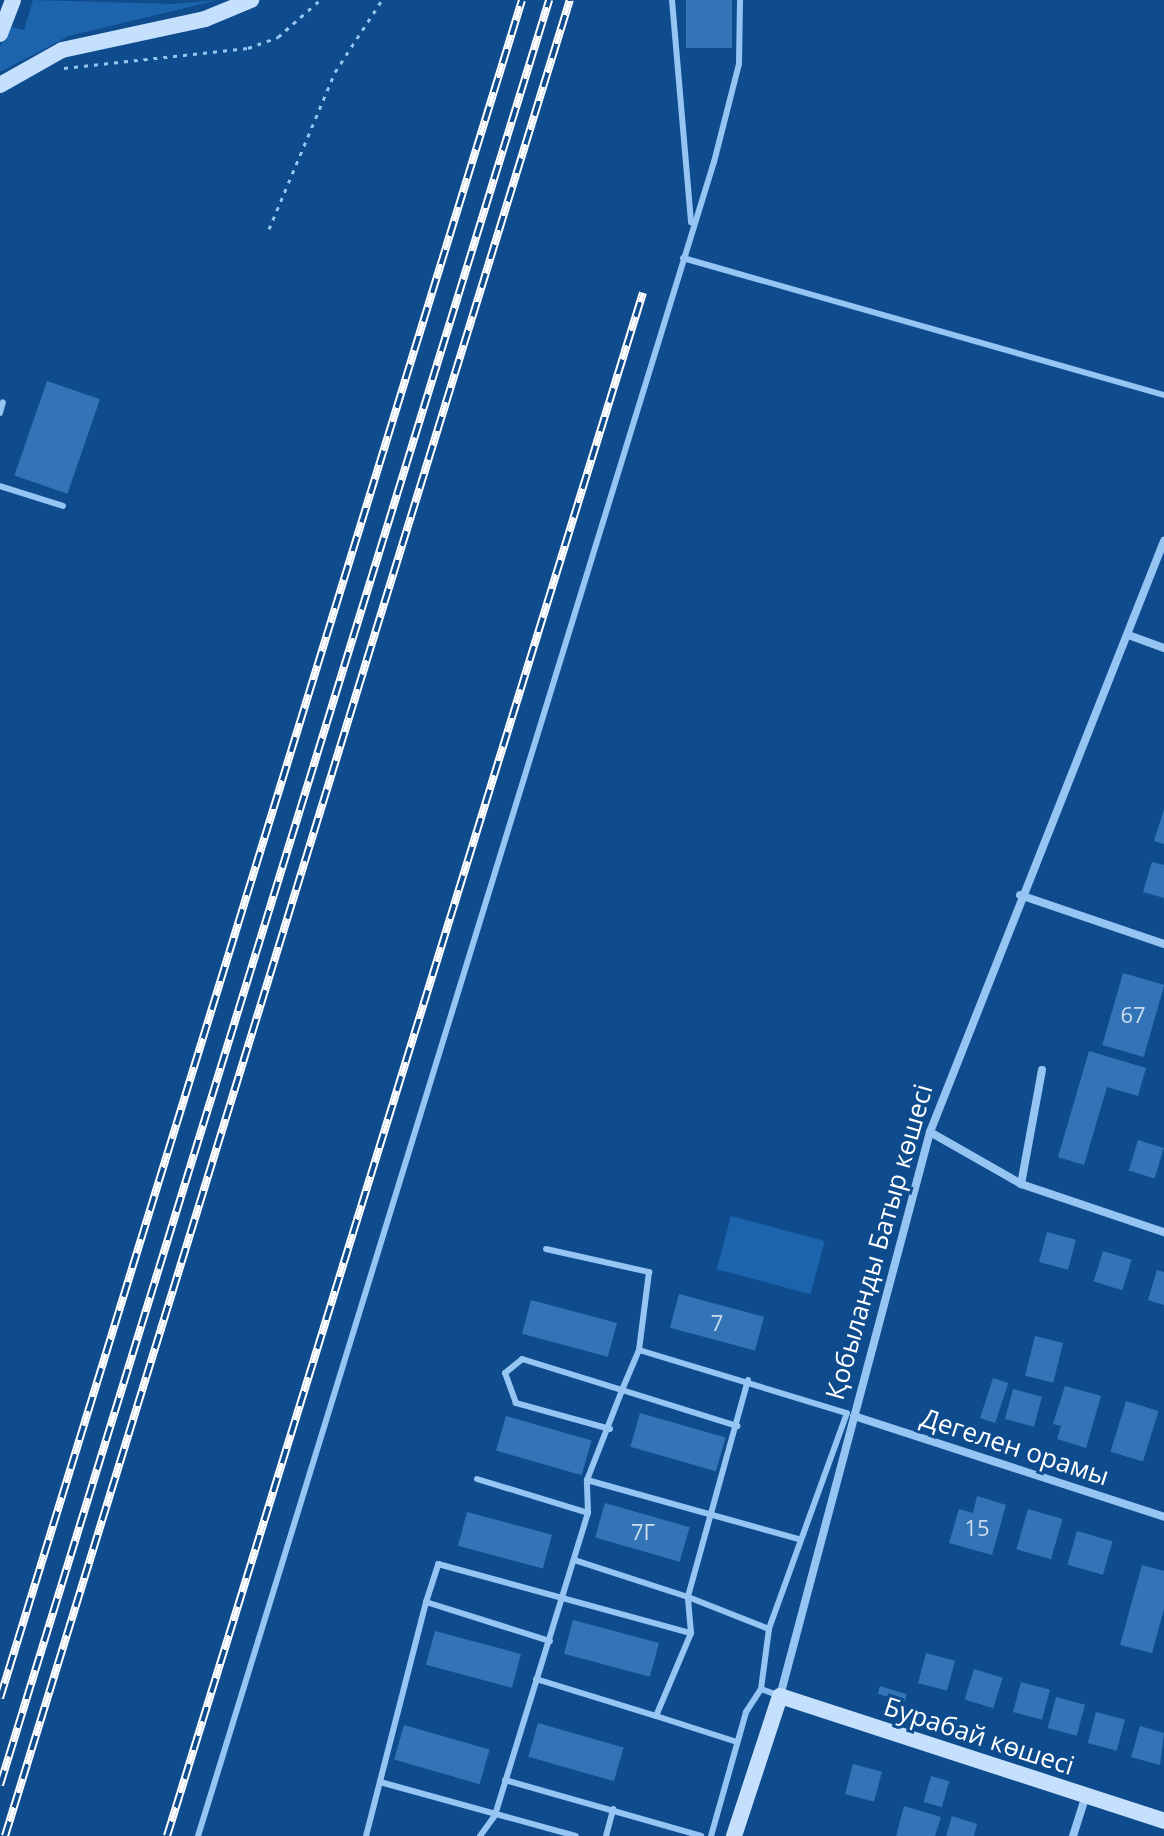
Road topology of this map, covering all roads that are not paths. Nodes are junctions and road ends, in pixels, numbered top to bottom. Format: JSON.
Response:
{"nodes":[{"id":1,"x":13,"y":0,"type":"edge"},
{"id":2,"x":251,"y":0,"type":"edge"},
{"id":3,"x":672,"y":0,"type":"edge"},
{"id":4,"x":740,"y":0,"type":"edge"},
{"id":5,"x":0,"y":34,"type":"edge"},
{"id":6,"x":0,"y":85,"type":"edge"},
{"id":7,"x":692,"y":226,"type":"junction"},
{"id":8,"x":683,"y":258,"type":"junction"},
{"id":9,"x":1164,"y":395,"type":"edge"},
{"id":10,"x":3,"y":402,"type":"dead end"},
{"id":11,"x":0,"y":413,"type":"edge"},
{"id":12,"x":0,"y":486,"type":"edge"},
{"id":13,"x":63,"y":506,"type":"dead end"},
{"id":14,"x":1164,"y":541,"type":"edge"},
{"id":15,"x":1131,"y":636,"type":"junction"},
{"id":16,"x":1164,"y":648,"type":"edge"},
{"id":17,"x":1020,"y":895,"type":"junction"},
{"id":18,"x":1164,"y":944,"type":"edge"},
{"id":19,"x":1042,"y":1070,"type":"dead end"},
{"id":20,"x":930,"y":1132,"type":"junction"},
{"id":21,"x":1021,"y":1184,"type":"junction"},
{"id":22,"x":1164,"y":1232,"type":"edge"},
{"id":23,"x":546,"y":1249,"type":"dead end"},
{"id":24,"x":639,"y":1350,"type":"junction"},
{"id":25,"x":748,"y":1380,"type":"junction"},
{"id":26,"x":622,"y":1390,"type":"junction"},
{"id":27,"x":851,"y":1414,"type":"junction"},
{"id":28,"x":737,"y":1426,"type":"junction"},
{"id":29,"x":610,"y":1429,"type":"junction"},
{"id":30,"x":477,"y":1479,"type":"dead end"},
{"id":31,"x":587,"y":1480,"type":"junction"},
{"id":32,"x":588,"y":1513,"type":"junction"},
{"id":33,"x":712,"y":1514,"type":"junction"},
{"id":34,"x":1164,"y":1517,"type":"edge"},
{"id":35,"x":798,"y":1539,"type":"junction"},
{"id":36,"x":574,"y":1560,"type":"junction"},
{"id":37,"x":688,"y":1597,"type":"junction"},
{"id":38,"x":563,"y":1599,"type":"junction"},
{"id":39,"x":426,"y":1602,"type":"junction"},
{"id":40,"x":769,"y":1629,"type":"junction"},
{"id":41,"x":691,"y":1633,"type":"junction"},
{"id":42,"x":550,"y":1641,"type":"junction"},
{"id":43,"x":536,"y":1679,"type":"junction"},
{"id":44,"x":761,"y":1689,"type":"junction"},
{"id":45,"x":780,"y":1696,"type":"junction"},
{"id":46,"x":656,"y":1716,"type":"junction"},
{"id":47,"x":737,"y":1742,"type":"junction"},
{"id":48,"x":505,"y":1780,"type":"junction"},
{"id":49,"x":380,"y":1782,"type":"junction"},
{"id":50,"x":1086,"y":1795,"type":"junction"},
{"id":51,"x":613,"y":1809,"type":"junction"},
{"id":52,"x":495,"y":1815,"type":"junction"},
{"id":53,"x":1164,"y":1821,"type":"edge"},
{"id":54,"x":198,"y":1836,"type":"edge"},
{"id":55,"x":366,"y":1836,"type":"edge"},
{"id":56,"x":480,"y":1836,"type":"edge"},
{"id":57,"x":576,"y":1836,"type":"edge"},
{"id":58,"x":606,"y":1836,"type":"edge"},
{"id":59,"x":701,"y":1836,"type":"edge"},
{"id":60,"x":711,"y":1836,"type":"edge"},
{"id":61,"x":734,"y":1836,"type":"edge"},
{"id":62,"x":1073,"y":1836,"type":"edge"}],
"edges":[{"from":1,"to":5,"type":"street"},
{"from":2,"to":6,"type":"street"},
{"from":3,"to":7,"type":"lane"},
{"from":4,"to":7,"type":"lane"},
{"from":7,"to":8,"type":"lane"},
{"from":8,"to":9,"type":"lane"},
{"from":8,"to":54,"type":"lane"},
{"from":10,"to":11,"type":"lane"},
{"from":12,"to":13,"type":"lane"},
{"from":14,"to":15,"type":"street","name":"Қобыланды Батыр көшесі"},
{"from":15,"to":16,"type":"street"},
{"from":15,"to":17,"type":"street","name":"Қобыланды Батыр көшесі"},
{"from":17,"to":18,"type":"street"},
{"from":17,"to":20,"type":"street","name":"Қобыланды Батыр көшесі"},
{"from":19,"to":21,"type":"street"},
{"from":20,"to":21,"type":"street"},
{"from":20,"to":27,"type":"street","name":"Қобыланды Батыр көшесі"},
{"from":21,"to":22,"type":"street"},
{"from":23,"to":24,"type":"lane"},
{"from":24,"to":25,"type":"lane"},
{"from":24,"to":26,"type":"lane"},
{"from":25,"to":27,"type":"lane"},
{"from":25,"to":28,"type":"lane"},
{"from":26,"to":28,"type":"lane"},
{"from":26,"to":29,"type":"lane"},
{"from":26,"to":29,"type":"lane"},
{"from":27,"to":34,"type":"street","name":"Дегелен орамы"},
{"from":27,"to":35,"type":"lane"},
{"from":27,"to":45,"type":"street","name":"Қобыланды Батыр көшесі"},
{"from":28,"to":33,"type":"lane"},
{"from":29,"to":31,"type":"lane"},
{"from":30,"to":32,"type":"lane"},
{"from":31,"to":32,"type":"lane"},
{"from":31,"to":33,"type":"lane"},
{"from":32,"to":36,"type":"lane"},
{"from":33,"to":35,"type":"lane"},
{"from":33,"to":37,"type":"lane"},
{"from":35,"to":40,"type":"lane"},
{"from":36,"to":37,"type":"lane"},
{"from":36,"to":38,"type":"lane"},
{"from":37,"to":40,"type":"lane"},
{"from":37,"to":41,"type":"lane"},
{"from":38,"to":39,"type":"lane"},
{"from":38,"to":41,"type":"lane"},
{"from":38,"to":42,"type":"lane"},
{"from":39,"to":42,"type":"lane"},
{"from":39,"to":49,"type":"lane"},
{"from":40,"to":44,"type":"lane"},
{"from":41,"to":46,"type":"lane"},
{"from":42,"to":43,"type":"lane"},
{"from":43,"to":46,"type":"lane"},
{"from":43,"to":48,"type":"lane"},
{"from":44,"to":45,"type":"lane"},
{"from":44,"to":47,"type":"lane"},
{"from":45,"to":50,"type":"street","name":"Бурабай көшесі"},
{"from":45,"to":61,"type":"street","name":"Қобыланды Батыр көшесі"},
{"from":46,"to":47,"type":"lane"},
{"from":47,"to":60,"type":"lane"},
{"from":48,"to":51,"type":"lane"},
{"from":48,"to":52,"type":"lane"},
{"from":49,"to":52,"type":"lane"},
{"from":49,"to":55,"type":"lane"},
{"from":50,"to":53,"type":"street","name":"Бурабай көшесі"},
{"from":50,"to":62,"type":"street"},
{"from":51,"to":58,"type":"lane"},
{"from":51,"to":59,"type":"lane"},
{"from":52,"to":56,"type":"lane"},
{"from":52,"to":57,"type":"lane"}]}
